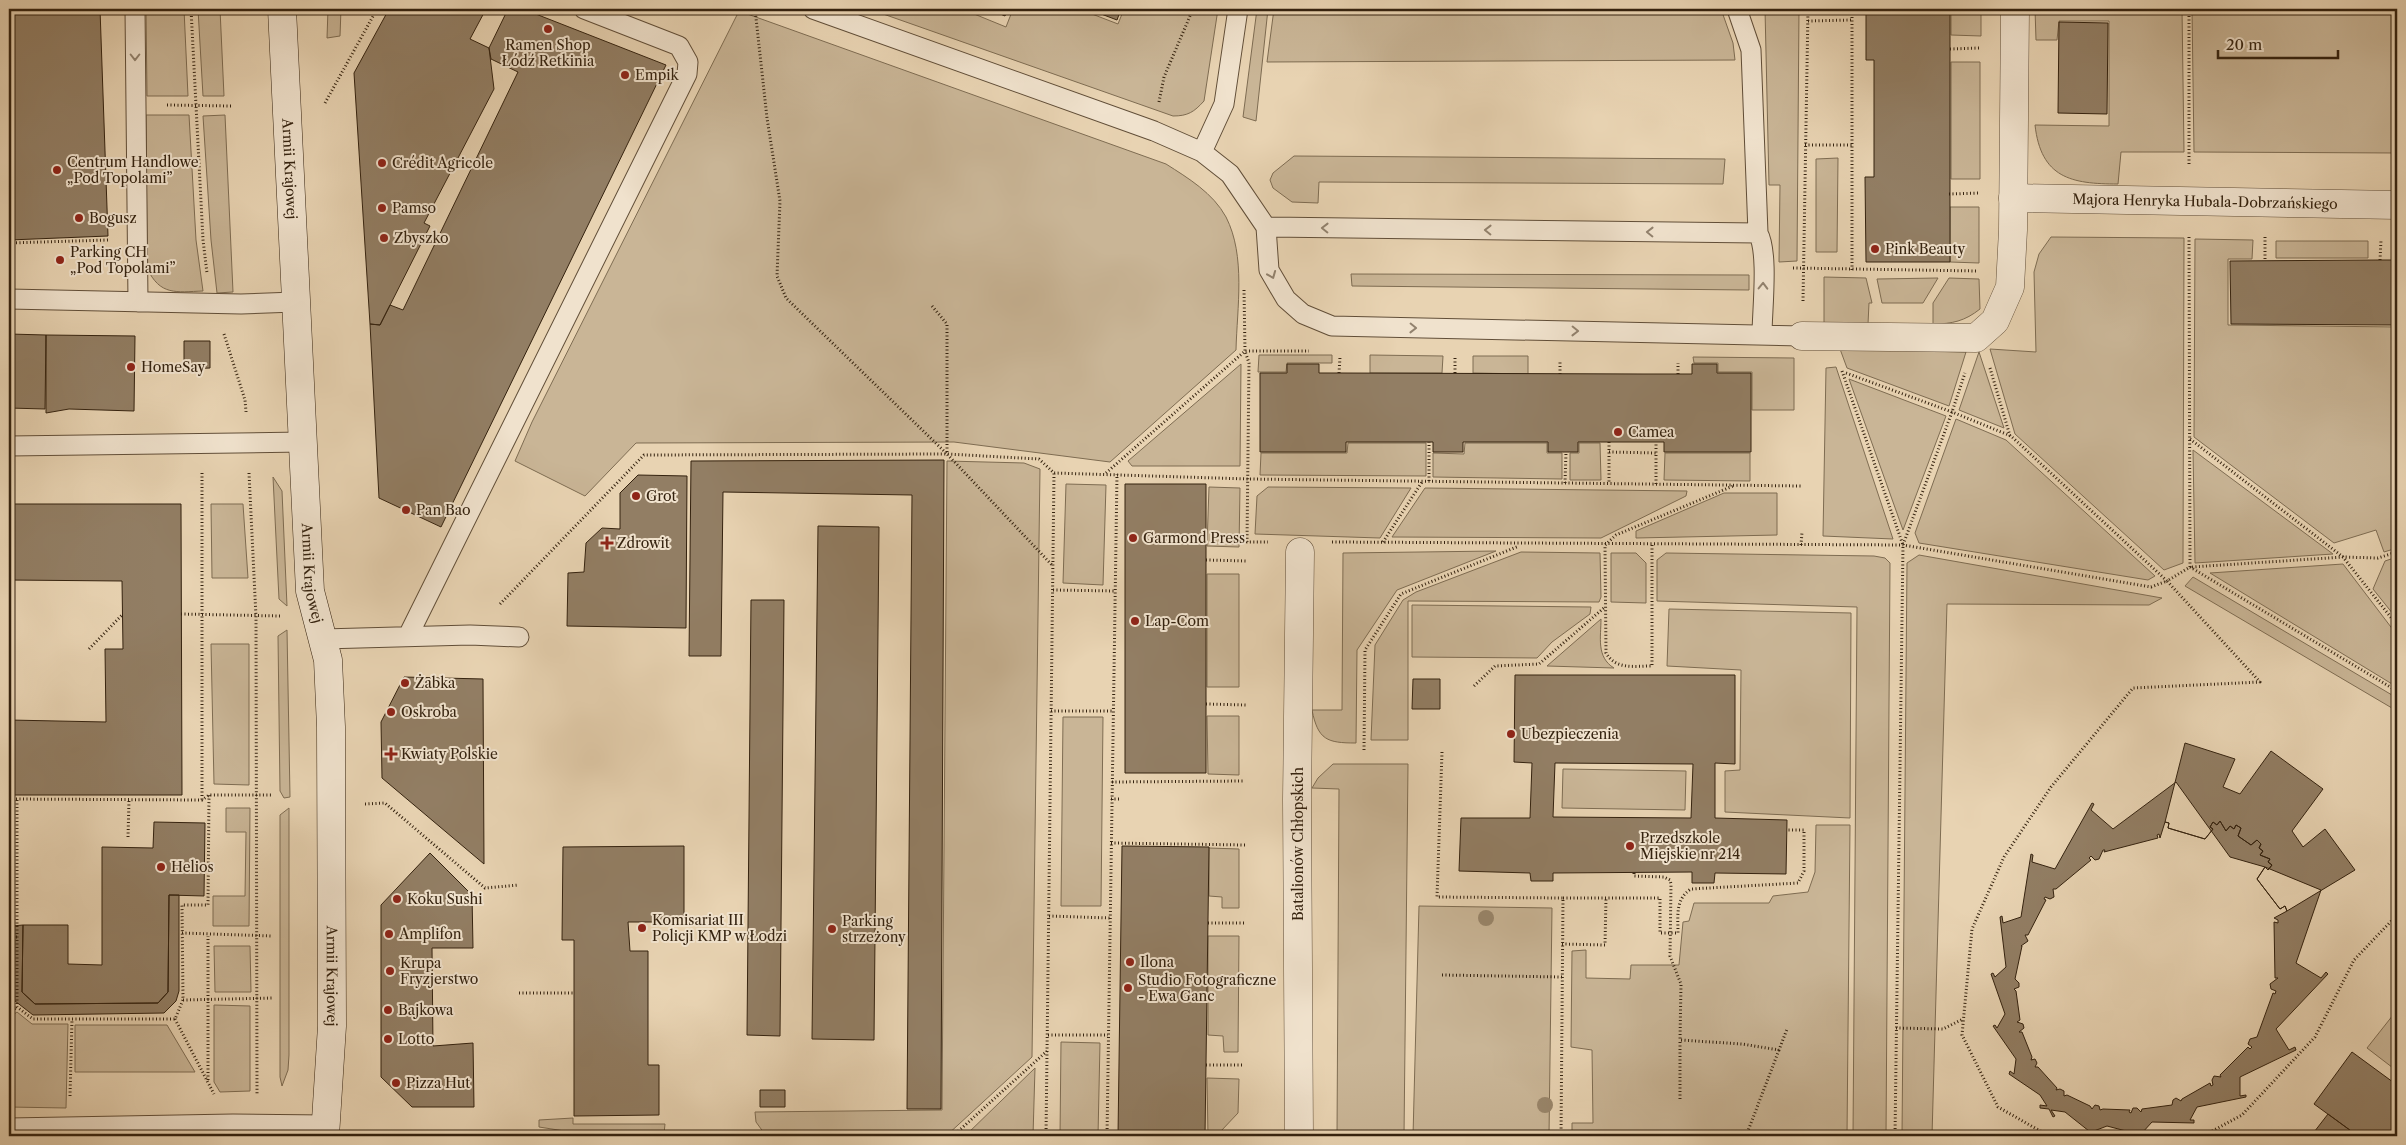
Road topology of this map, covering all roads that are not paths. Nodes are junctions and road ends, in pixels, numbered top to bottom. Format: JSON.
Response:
{"nodes":[{"id":1,"x":135,"y":9,"type":"edge"},
{"id":2,"x":282,"y":9,"type":"edge"},
{"id":3,"x":584,"y":9,"type":"edge"},
{"id":4,"x":813,"y":9,"type":"edge"},
{"id":5,"x":1238,"y":9,"type":"edge"},
{"id":6,"x":1737,"y":9,"type":"edge"},
{"id":7,"x":2015,"y":9,"type":"edge"},
{"id":8,"x":1202,"y":152,"type":"junction"},
{"id":9,"x":2000,"y":196,"type":"junction"},
{"id":10,"x":2397,"y":205,"type":"edge"},
{"id":11,"x":1266,"y":227,"type":"junction"},
{"id":12,"x":1758,"y":233,"type":"junction"},
{"id":13,"x":9,"y":299,"type":"edge"},
{"id":14,"x":138,"y":302,"type":"junction"},
{"id":15,"x":295,"y":302,"type":"junction"},
{"id":16,"x":1762,"y":335,"type":"junction"},
{"id":17,"x":1812,"y":336,"type":"joint"},
{"id":18,"x":303,"y":442,"type":"junction"},
{"id":19,"x":9,"y":446,"type":"edge"},
{"id":20,"x":1300,"y":552,"type":"dead end"},
{"id":21,"x":408,"y":636,"type":"junction"},
{"id":22,"x":519,"y":637,"type":"dead end"},
{"id":23,"x":323,"y":639,"type":"junction"},
{"id":24,"x":9,"y":1128,"type":"edge"},
{"id":25,"x":326,"y":1131,"type":"edge"},
{"id":26,"x":1298,"y":1136,"type":"edge"}],
"edges":[{"from":1,"to":14,"type":"lane","one_way":true},
{"from":2,"to":15,"type":"street","name":"Armii Krajowej"},
{"from":3,"to":21,"type":"lane"},
{"from":4,"to":8,"type":"lane"},
{"from":5,"to":8,"type":"lane"},
{"from":6,"to":12,"type":"lane"},
{"from":7,"to":9,"type":"street"},
{"from":8,"to":11,"type":"lane"},
{"from":9,"to":10,"type":"street","name":"Majora Henryka Hubala-Dobrzańskiego"},
{"from":9,"to":17,"type":"street"},
{"from":12,"to":11,"type":"lane","one_way":true},
{"from":11,"to":16,"type":"lane","one_way":true},
{"from":16,"to":12,"type":"lane","one_way":true},
{"from":13,"to":14,"type":"lane"},
{"from":14,"to":15,"type":"lane"},
{"from":15,"to":18,"type":"street","name":"Armii Krajowej"},
{"from":16,"to":17,"type":"lane"},
{"from":18,"to":19,"type":"lane"},
{"from":18,"to":23,"type":"street","name":"Armii Krajowej"},
{"from":20,"to":26,"type":"street","name":"Batalionów Chłopskich"},
{"from":21,"to":22,"type":"lane"},
{"from":21,"to":23,"type":"lane"},
{"from":23,"to":25,"type":"street","name":"Armii Krajowej"},
{"from":24,"to":25,"type":"lane"}]}
